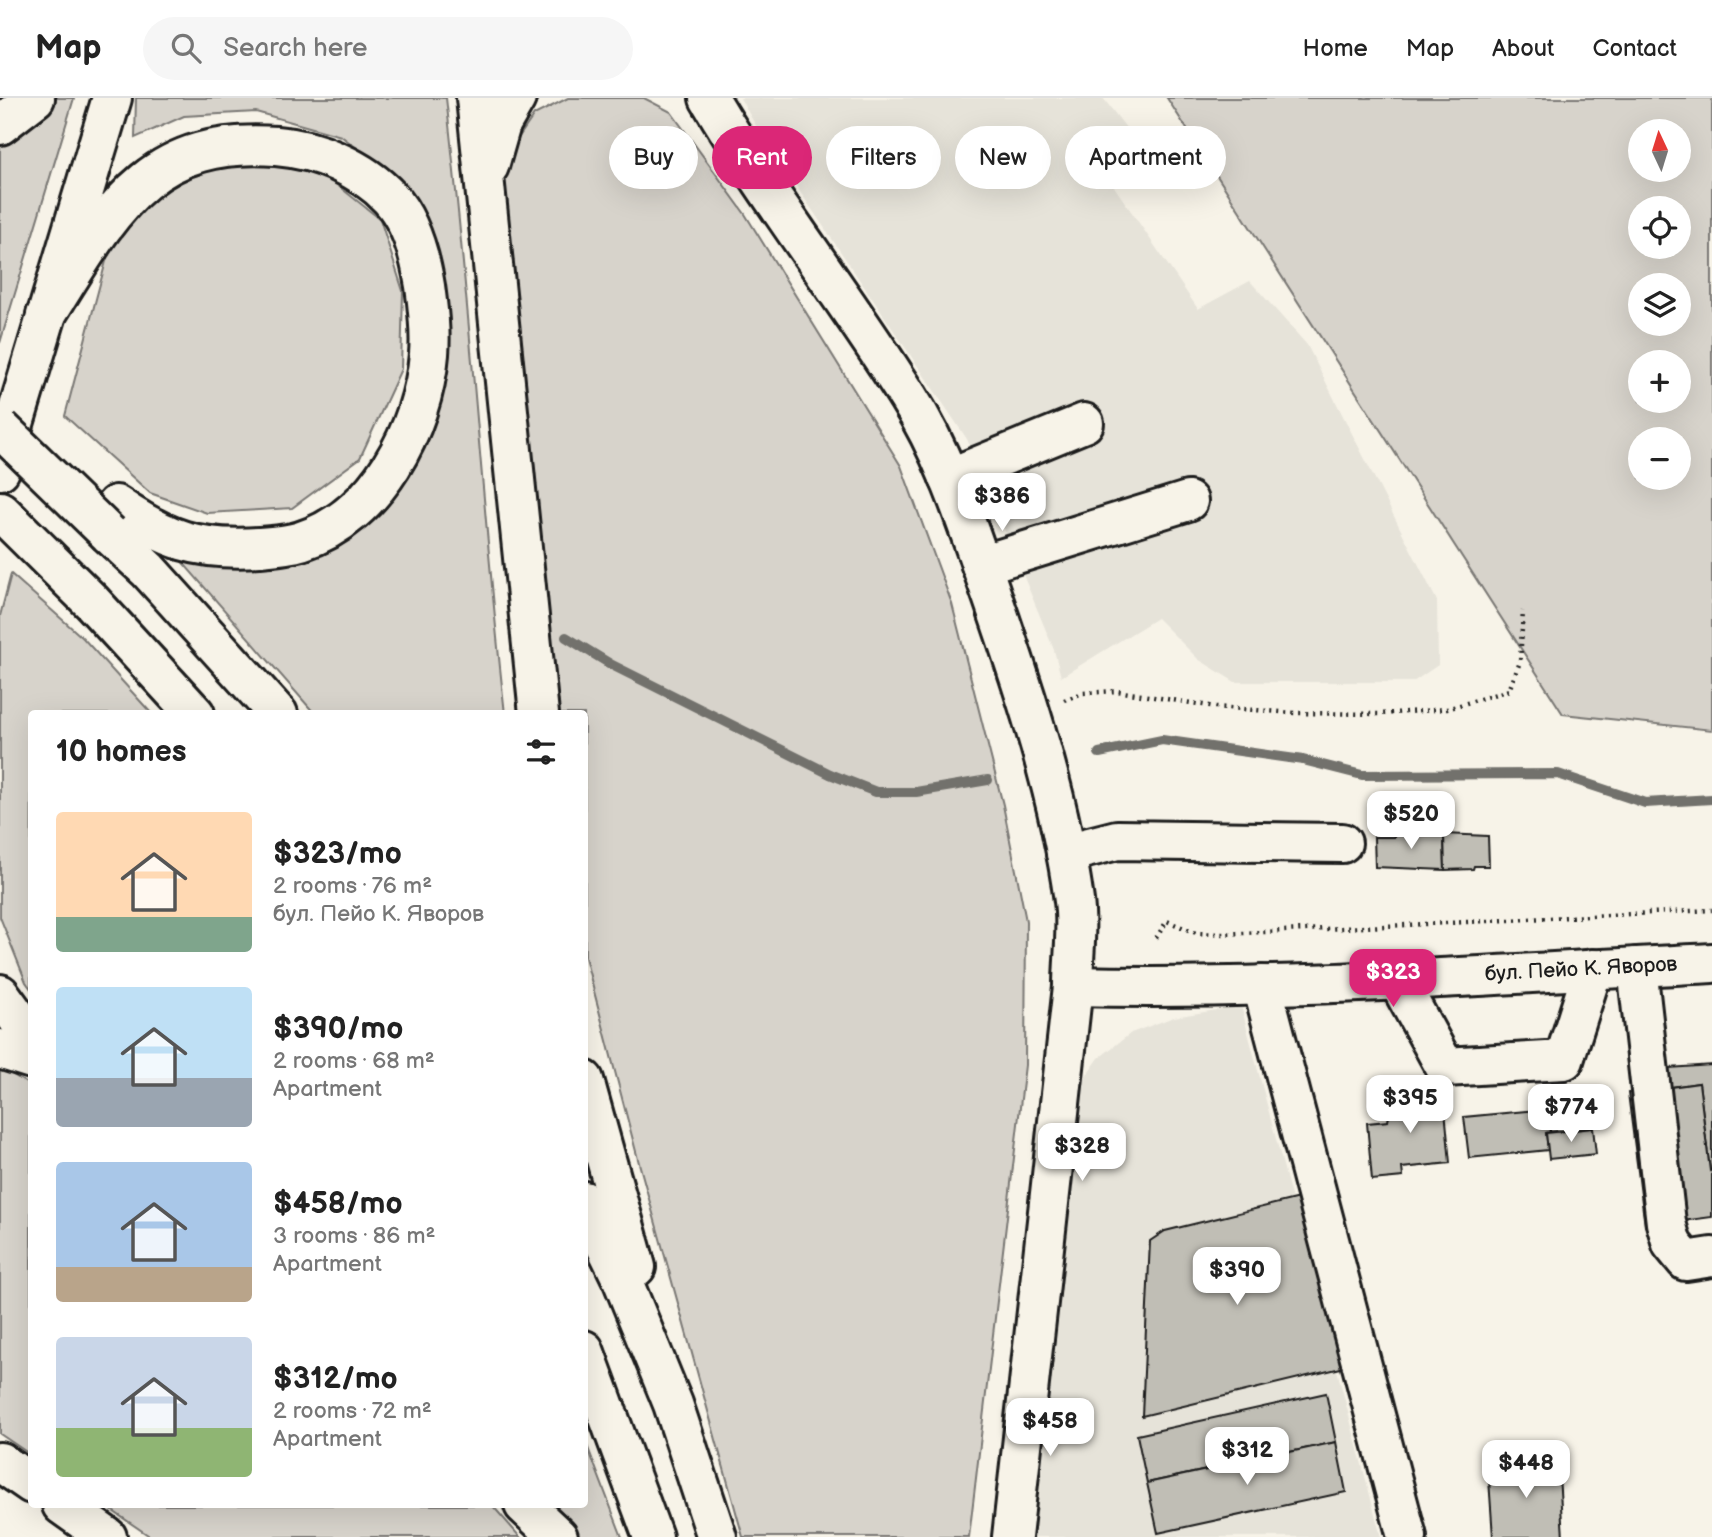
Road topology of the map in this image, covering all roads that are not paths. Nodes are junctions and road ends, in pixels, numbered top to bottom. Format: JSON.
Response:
{"nodes":[{"id":1,"x":35,"y":98,"type":"edge"},
{"id":2,"x":112,"y":98,"type":"edge"},
{"id":3,"x":476,"y":98,"type":"edge"},
{"id":4,"x":516,"y":98,"type":"edge"},
{"id":5,"x":695,"y":98,"type":"edge"},
{"id":6,"x":709,"y":98,"type":"edge"},
{"id":7,"x":0,"y":125,"type":"edge"},
{"id":8,"x":720,"y":126,"type":"edge"},
{"id":9,"x":725,"y":126,"type":"edge"},
{"id":10,"x":484,"y":185,"type":"junction"},
{"id":11,"x":766,"y":189,"type":"edge"},
{"id":12,"x":46,"y":315,"type":"junction"},
{"id":13,"x":0,"y":414,"type":"edge"},
{"id":14,"x":1084,"y":423,"type":"dead end"},
{"id":15,"x":0,"y":428,"type":"edge"},
{"id":16,"x":0,"y":469,"type":"edge"},
{"id":17,"x":949,"y":478,"type":"junction"},
{"id":18,"x":1188,"y":501,"type":"dead end"},
{"id":19,"x":0,"y":511,"type":"edge"},
{"id":20,"x":113,"y":519,"type":"junction"},
{"id":21,"x":981,"y":565,"type":"junction"},
{"id":22,"x":191,"y":710,"type":"edge"},
{"id":23,"x":274,"y":710,"type":"edge"},
{"id":24,"x":538,"y":710,"type":"edge"},
{"id":25,"x":1342,"y":844,"type":"dead end"},
{"id":26,"x":1066,"y":853,"type":"junction"},
{"id":27,"x":1712,"y":963,"type":"edge"},
{"id":28,"x":1637,"y":967,"type":"junction"},
{"id":29,"x":1593,"y":968,"type":"junction"},
{"id":30,"x":1397,"y":979,"type":"junction"},
{"id":31,"x":1262,"y":985,"type":"junction"},
{"id":32,"x":1073,"y":986,"type":"junction"},
{"id":33,"x":0,"y":994,"type":"edge"},
{"id":34,"x":28,"y":1032,"type":"edge"},
{"id":35,"x":0,"y":1049,"type":"edge"},
{"id":36,"x":28,"y":1058,"type":"edge"},
{"id":37,"x":588,"y":1095,"type":"edge"},
{"id":38,"x":588,"y":1209,"type":"edge"},
{"id":39,"x":1712,"y":1257,"type":"edge"},
{"id":40,"x":588,"y":1361,"type":"edge"},
{"id":41,"x":673,"y":1404,"type":"junction"},
{"id":42,"x":0,"y":1462,"type":"edge"},
{"id":43,"x":28,"y":1481,"type":"edge"},
{"id":44,"x":66,"y":1508,"type":"edge"},
{"id":45,"x":527,"y":1508,"type":"edge"},
{"id":46,"x":107,"y":1537,"type":"edge"},
{"id":47,"x":558,"y":1537,"type":"edge"},
{"id":48,"x":653,"y":1537,"type":"edge"},
{"id":49,"x":717,"y":1537,"type":"edge"},
{"id":50,"x":1012,"y":1537,"type":"edge"},
{"id":51,"x":1407,"y":1537,"type":"edge"}],
"edges":[{"from":1,"to":7,"type":"main road"},
{"from":2,"to":12,"type":"main road"},
{"from":3,"to":10,"type":"main road"},
{"from":4,"to":10,"type":"main road"},
{"from":5,"to":8,"type":"main road"},
{"from":6,"to":9,"type":"main road"},
{"from":10,"to":24,"type":"main road"},
{"from":11,"to":17,"type":"main road"},
{"from":12,"to":16,"type":"main road"},
{"from":12,"to":20,"type":"main road"},
{"from":13,"to":20,"type":"main road"},
{"from":14,"to":17,"type":"main road"},
{"from":15,"to":20,"type":"main road","bridge":true},
{"from":17,"to":21,"type":"main road"},
{"from":18,"to":21,"type":"main road"},
{"from":19,"to":22,"type":"main road"},
{"from":20,"to":23,"type":"main road"},
{"from":21,"to":26,"type":"main road"},
{"from":25,"to":26,"type":"main road"},
{"from":26,"to":32,"type":"main road"},
{"from":27,"to":28,"type":"main road","name":"бул. Пейо К. Яворов"},
{"from":28,"to":29,"type":"main road","name":"бул. Пейо К. Яворов"},
{"from":28,"to":39,"type":"main road"},
{"from":29,"to":30,"type":"main road","name":"бул. Пейо К. Яворов"},
{"from":29,"to":30,"type":"main road"},
{"from":30,"to":31,"type":"main road","name":"бул. Пейо К. Яворов"},
{"from":31,"to":32,"type":"main road","name":"бул. Пейо К. Яворов"},
{"from":31,"to":51,"type":"main road"},
{"from":32,"to":50,"type":"main road"},
{"from":33,"to":34,"type":"main road"},
{"from":35,"to":36,"type":"main road"},
{"from":37,"to":41,"type":"main road"},
{"from":38,"to":41,"type":"main road"},
{"from":40,"to":48,"type":"main road"},
{"from":41,"to":49,"type":"main road"},
{"from":42,"to":43,"type":"main road"},
{"from":44,"to":46,"type":"main road"},
{"from":45,"to":47,"type":"main road"}]}
